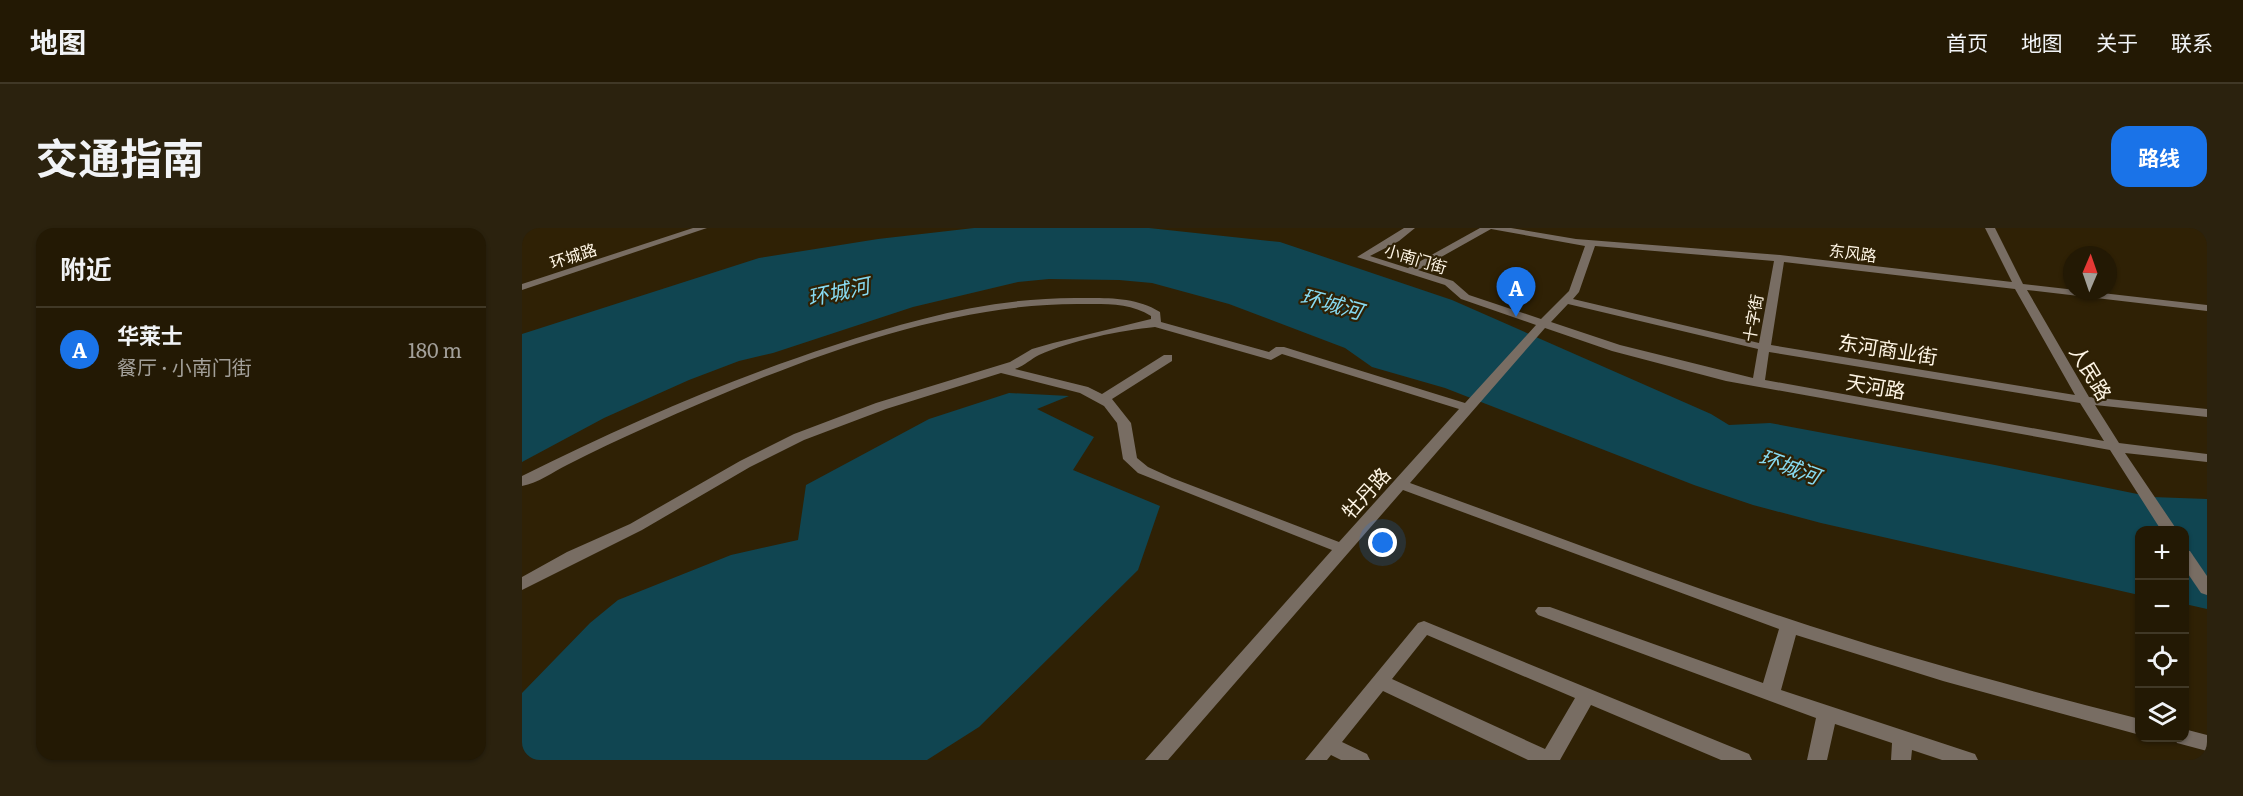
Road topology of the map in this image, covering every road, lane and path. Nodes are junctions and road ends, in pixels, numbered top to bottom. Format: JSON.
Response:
{"nodes":[{"id":1,"x":702,"y":228,"type":"edge"},
{"id":2,"x":1410,"y":228,"type":"edge"},
{"id":3,"x":1487,"y":228,"type":"edge"},
{"id":4,"x":1497,"y":228,"type":"edge"},
{"id":5,"x":1990,"y":228,"type":"edge"},
{"id":6,"x":1591,"y":243,"type":"junction"},
{"id":7,"x":1780,"y":258,"type":"junction"},
{"id":8,"x":1409,"y":271,"type":"junction"},
{"id":9,"x":2017,"y":286,"type":"junction"},
{"id":10,"x":522,"y":287,"type":"edge"},
{"id":11,"x":1567,"y":301,"type":"junction"},
{"id":12,"x":2207,"y":308,"type":"edge"},
{"id":13,"x":1155,"y":324,"type":"junction"},
{"id":14,"x":1541,"y":326,"type":"junction"},
{"id":15,"x":1763,"y":347,"type":"junction"},
{"id":16,"x":1168,"y":358,"type":"dead end"},
{"id":17,"x":1001,"y":369,"type":"junction"},
{"id":18,"x":1758,"y":383,"type":"junction"},
{"id":19,"x":1103,"y":399,"type":"junction"},
{"id":20,"x":2083,"y":400,"type":"junction"},
{"id":21,"x":1468,"y":408,"type":"junction"},
{"id":22,"x":2207,"y":413,"type":"edge"},
{"id":23,"x":2114,"y":447,"type":"junction"},
{"id":24,"x":2207,"y":458,"type":"edge"},
{"id":25,"x":522,"y":482,"type":"edge"},
{"id":26,"x":1400,"y":484,"type":"junction"},
{"id":27,"x":2166,"y":526,"type":"edge"},
{"id":28,"x":1343,"y":549,"type":"junction"},
{"id":29,"x":2189,"y":562,"type":"edge"},
{"id":30,"x":522,"y":584,"type":"edge"},
{"id":31,"x":2207,"y":589,"type":"edge"},
{"id":32,"x":1544,"y":611,"type":"dead end"},
{"id":33,"x":1790,"y":626,"type":"junction"},
{"id":34,"x":1379,"y":681,"type":"junction"},
{"id":35,"x":1770,"y":694,"type":"junction"},
{"id":36,"x":1587,"y":695,"type":"junction"},
{"id":37,"x":1827,"y":714,"type":"junction"},
{"id":38,"x":2135,"y":726,"type":"edge"},
{"id":39,"x":2189,"y":739,"type":"edge"},
{"id":40,"x":2207,"y":743,"type":"edge"},
{"id":41,"x":1328,"y":744,"type":"junction"},
{"id":42,"x":1902,"y":750,"type":"edge"},
{"id":43,"x":1155,"y":760,"type":"edge"},
{"id":44,"x":1315,"y":760,"type":"edge"},
{"id":45,"x":1360,"y":760,"type":"edge"},
{"id":46,"x":1549,"y":760,"type":"edge"},
{"id":47,"x":1742,"y":760,"type":"edge"},
{"id":48,"x":1817,"y":760,"type":"edge"},
{"id":49,"x":1968,"y":760,"type":"edge"}],
"edges":[{"from":1,"to":10,"type":"street","name":"环城路"},
{"from":2,"to":8,"type":"street","name":"小南门街"},
{"from":3,"to":8,"type":"street"},
{"from":4,"to":6,"type":"street","name":"东风路"},
{"from":5,"to":9,"type":"street","name":"人民路"},
{"from":6,"to":7,"type":"street","name":"东风路"},
{"from":6,"to":11,"type":"street","name":"牡丹路"},
{"from":7,"to":9,"type":"street","name":"东风路"},
{"from":7,"to":15,"type":"street","name":"十字街"},
{"from":8,"to":14,"type":"street","name":"小南门街"},
{"from":9,"to":12,"type":"street","name":"东风路"},
{"from":9,"to":20,"type":"street","name":"人民路"},
{"from":11,"to":14,"type":"street","name":"牡丹路"},
{"from":11,"to":15,"type":"street","name":"东河商业街"},
{"from":13,"to":17,"type":"street"},
{"from":13,"to":21,"type":"street"},
{"from":13,"to":25,"type":"street"},
{"from":14,"to":18,"type":"street","name":"天河路"},
{"from":14,"to":21,"type":"street","name":"牡丹路"},
{"from":15,"to":18,"type":"street","name":"十字街"},
{"from":15,"to":20,"type":"street","name":"东河商业街"},
{"from":16,"to":19,"type":"street"},
{"from":17,"to":19,"type":"street"},
{"from":17,"to":30,"type":"street"},
{"from":18,"to":23,"type":"street","name":"天河路"},
{"from":19,"to":28,"type":"street"},
{"from":20,"to":22,"type":"street","name":"东河商业街"},
{"from":20,"to":23,"type":"street","name":"人民路"},
{"from":21,"to":26,"type":"street","name":"牡丹路"},
{"from":23,"to":24,"type":"street","name":"天河路"},
{"from":23,"to":27,"type":"street","name":"人民路"},
{"from":26,"to":28,"type":"street","name":"牡丹路"},
{"from":26,"to":33,"type":"street"},
{"from":28,"to":43,"type":"street","name":"牡丹路"},
{"from":29,"to":31,"type":"street"},
{"from":32,"to":35,"type":"street"},
{"from":33,"to":35,"type":"street"},
{"from":33,"to":38,"type":"street"},
{"from":34,"to":36,"type":"street"},
{"from":34,"to":41,"type":"street"},
{"from":34,"to":46,"type":"street"},
{"from":35,"to":37,"type":"street"},
{"from":36,"to":46,"type":"street"},
{"from":36,"to":47,"type":"street"},
{"from":37,"to":42,"type":"street"},
{"from":37,"to":48,"type":"street"},
{"from":39,"to":40,"type":"street"},
{"from":41,"to":44,"type":"street"},
{"from":41,"to":45,"type":"street"},
{"from":42,"to":49,"type":"street"}]}
